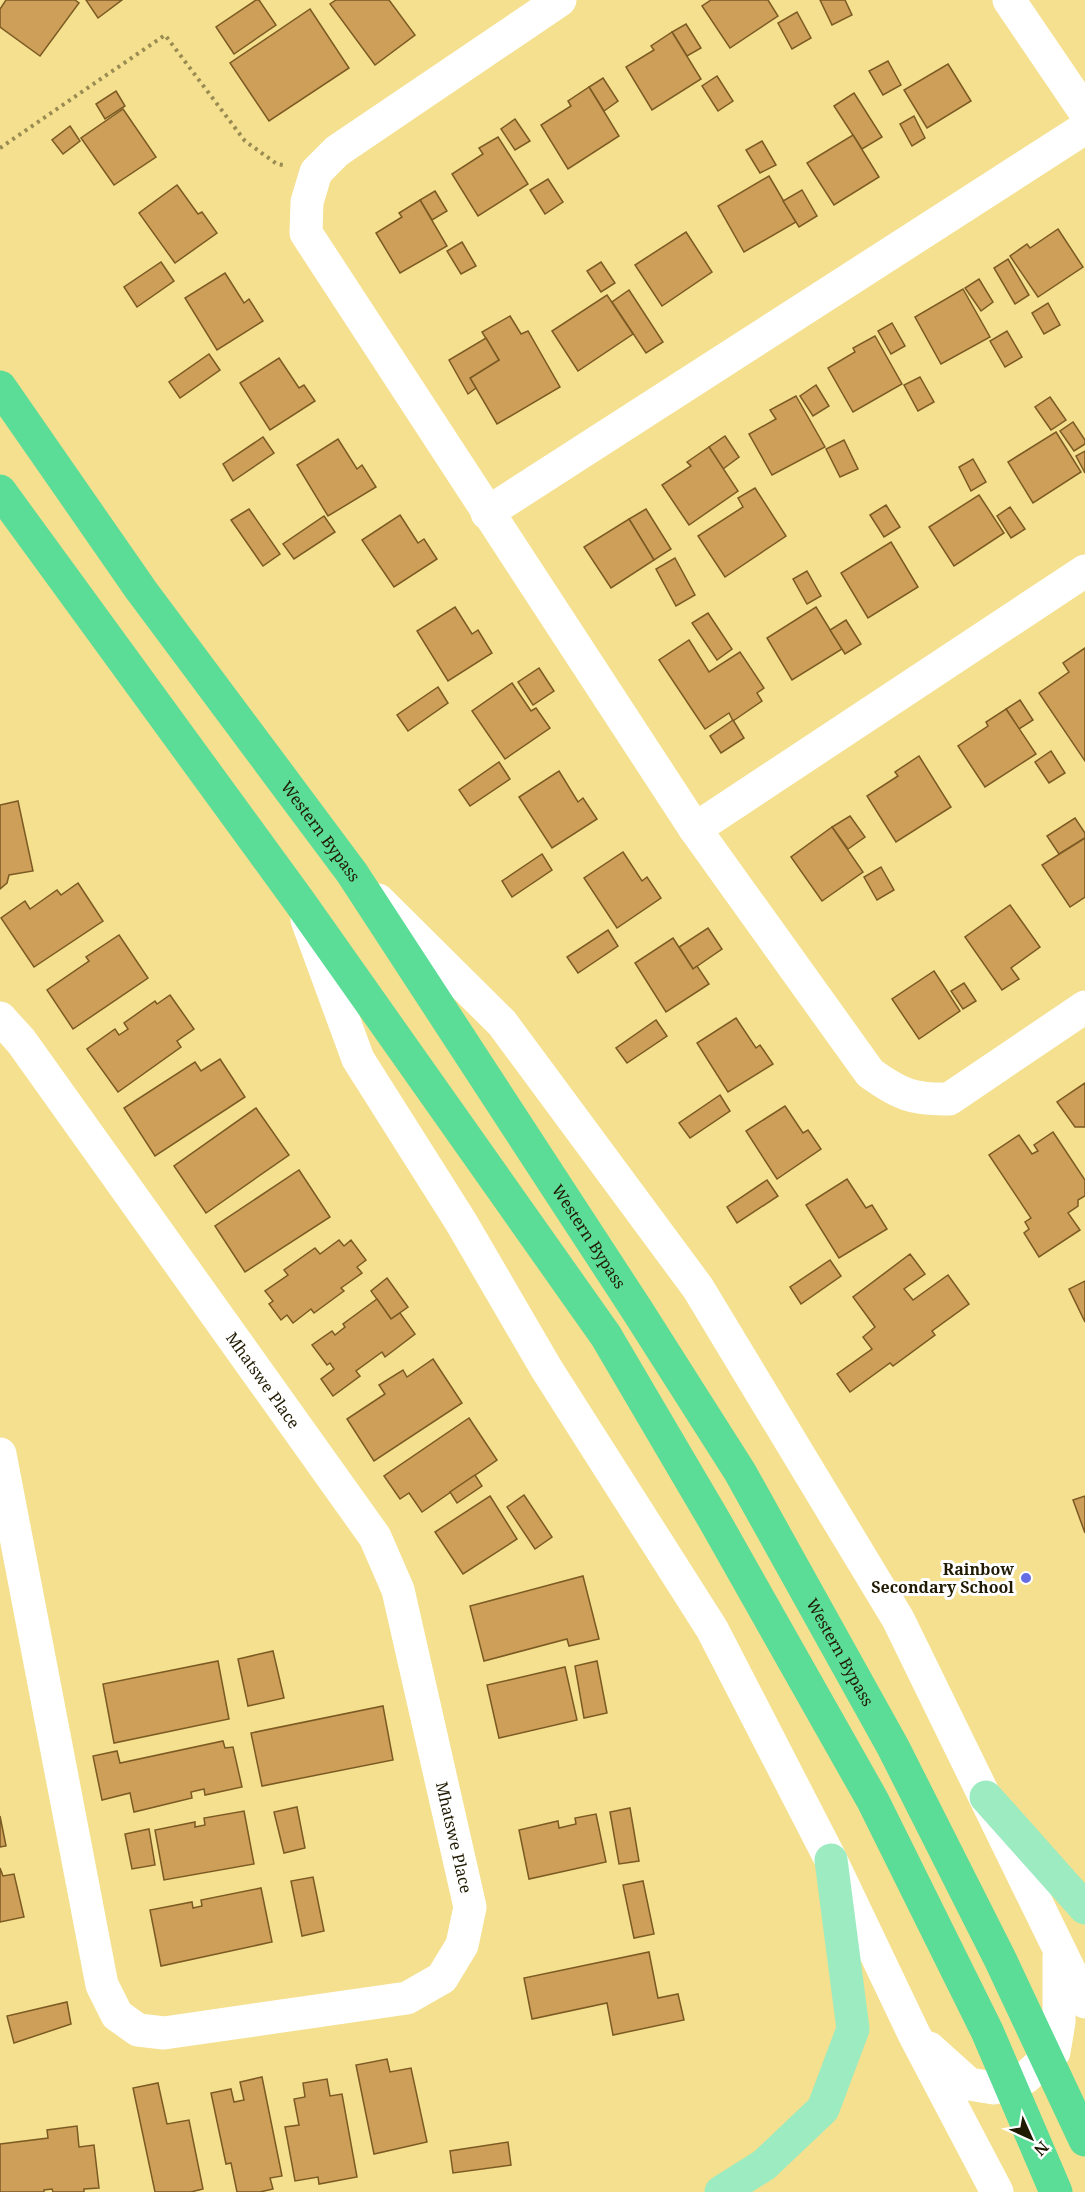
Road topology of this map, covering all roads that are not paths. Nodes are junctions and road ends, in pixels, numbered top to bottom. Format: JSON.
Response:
{"nodes":[{"id":1,"x":560,"y":0,"type":"edge"},
{"id":2,"x":1009,"y":0,"type":"edge"},
{"id":3,"x":1085,"y":112,"type":"edge"},
{"id":4,"x":1085,"y":128,"type":"edge"},
{"id":5,"x":0,"y":387,"type":"edge"},
{"id":6,"x":0,"y":491,"type":"edge"},
{"id":7,"x":487,"y":513,"type":"junction"},
{"id":8,"x":1085,"y":571,"type":"edge"},
{"id":9,"x":694,"y":829,"type":"junction"},
{"id":10,"x":352,"y":873,"type":"junction"},
{"id":11,"x":299,"y":900,"type":"junction"},
{"id":12,"x":1085,"y":1007,"type":"edge"},
{"id":13,"x":0,"y":1018,"type":"edge"},
{"id":14,"x":0,"y":1454,"type":"edge"},
{"id":15,"x":986,"y":1797,"type":"junction"},
{"id":16,"x":831,"y":1860,"type":"junction"},
{"id":17,"x":1085,"y":1908,"type":"edge"},
{"id":18,"x":1059,"y":1949,"type":"junction"},
{"id":19,"x":1085,"y":2002,"type":"edge"},
{"id":20,"x":914,"y":2034,"type":"junction"},
{"id":21,"x":1085,"y":2140,"type":"edge"},
{"id":22,"x":722,"y":2192,"type":"edge"},
{"id":23,"x":997,"y":2192,"type":"edge"},
{"id":24,"x":1056,"y":2192,"type":"edge"}],
"edges":[{"from":1,"to":7,"type":"street"},
{"from":2,"to":3,"type":"street"},
{"from":4,"to":7,"type":"street"},
{"from":5,"to":10,"type":"highway","name":"Western Bypass"},
{"from":6,"to":11,"type":"highway"},
{"from":7,"to":9,"type":"street"},
{"from":8,"to":9,"type":"street"},
{"from":9,"to":12,"type":"street"},
{"from":10,"to":15,"type":"street"},
{"from":10,"to":21,"type":"highway","name":"Western Bypass"},
{"from":11,"to":16,"type":"street"},
{"from":11,"to":24,"type":"highway"},
{"from":13,"to":14,"type":"street","name":"Mhatswe Place"},
{"from":15,"to":17,"type":"main road"},
{"from":15,"to":18,"type":"street"},
{"from":16,"to":20,"type":"street"},
{"from":16,"to":22,"type":"main road"},
{"from":18,"to":19,"type":"street"},
{"from":18,"to":20,"type":"street"},
{"from":20,"to":23,"type":"street"}]}
